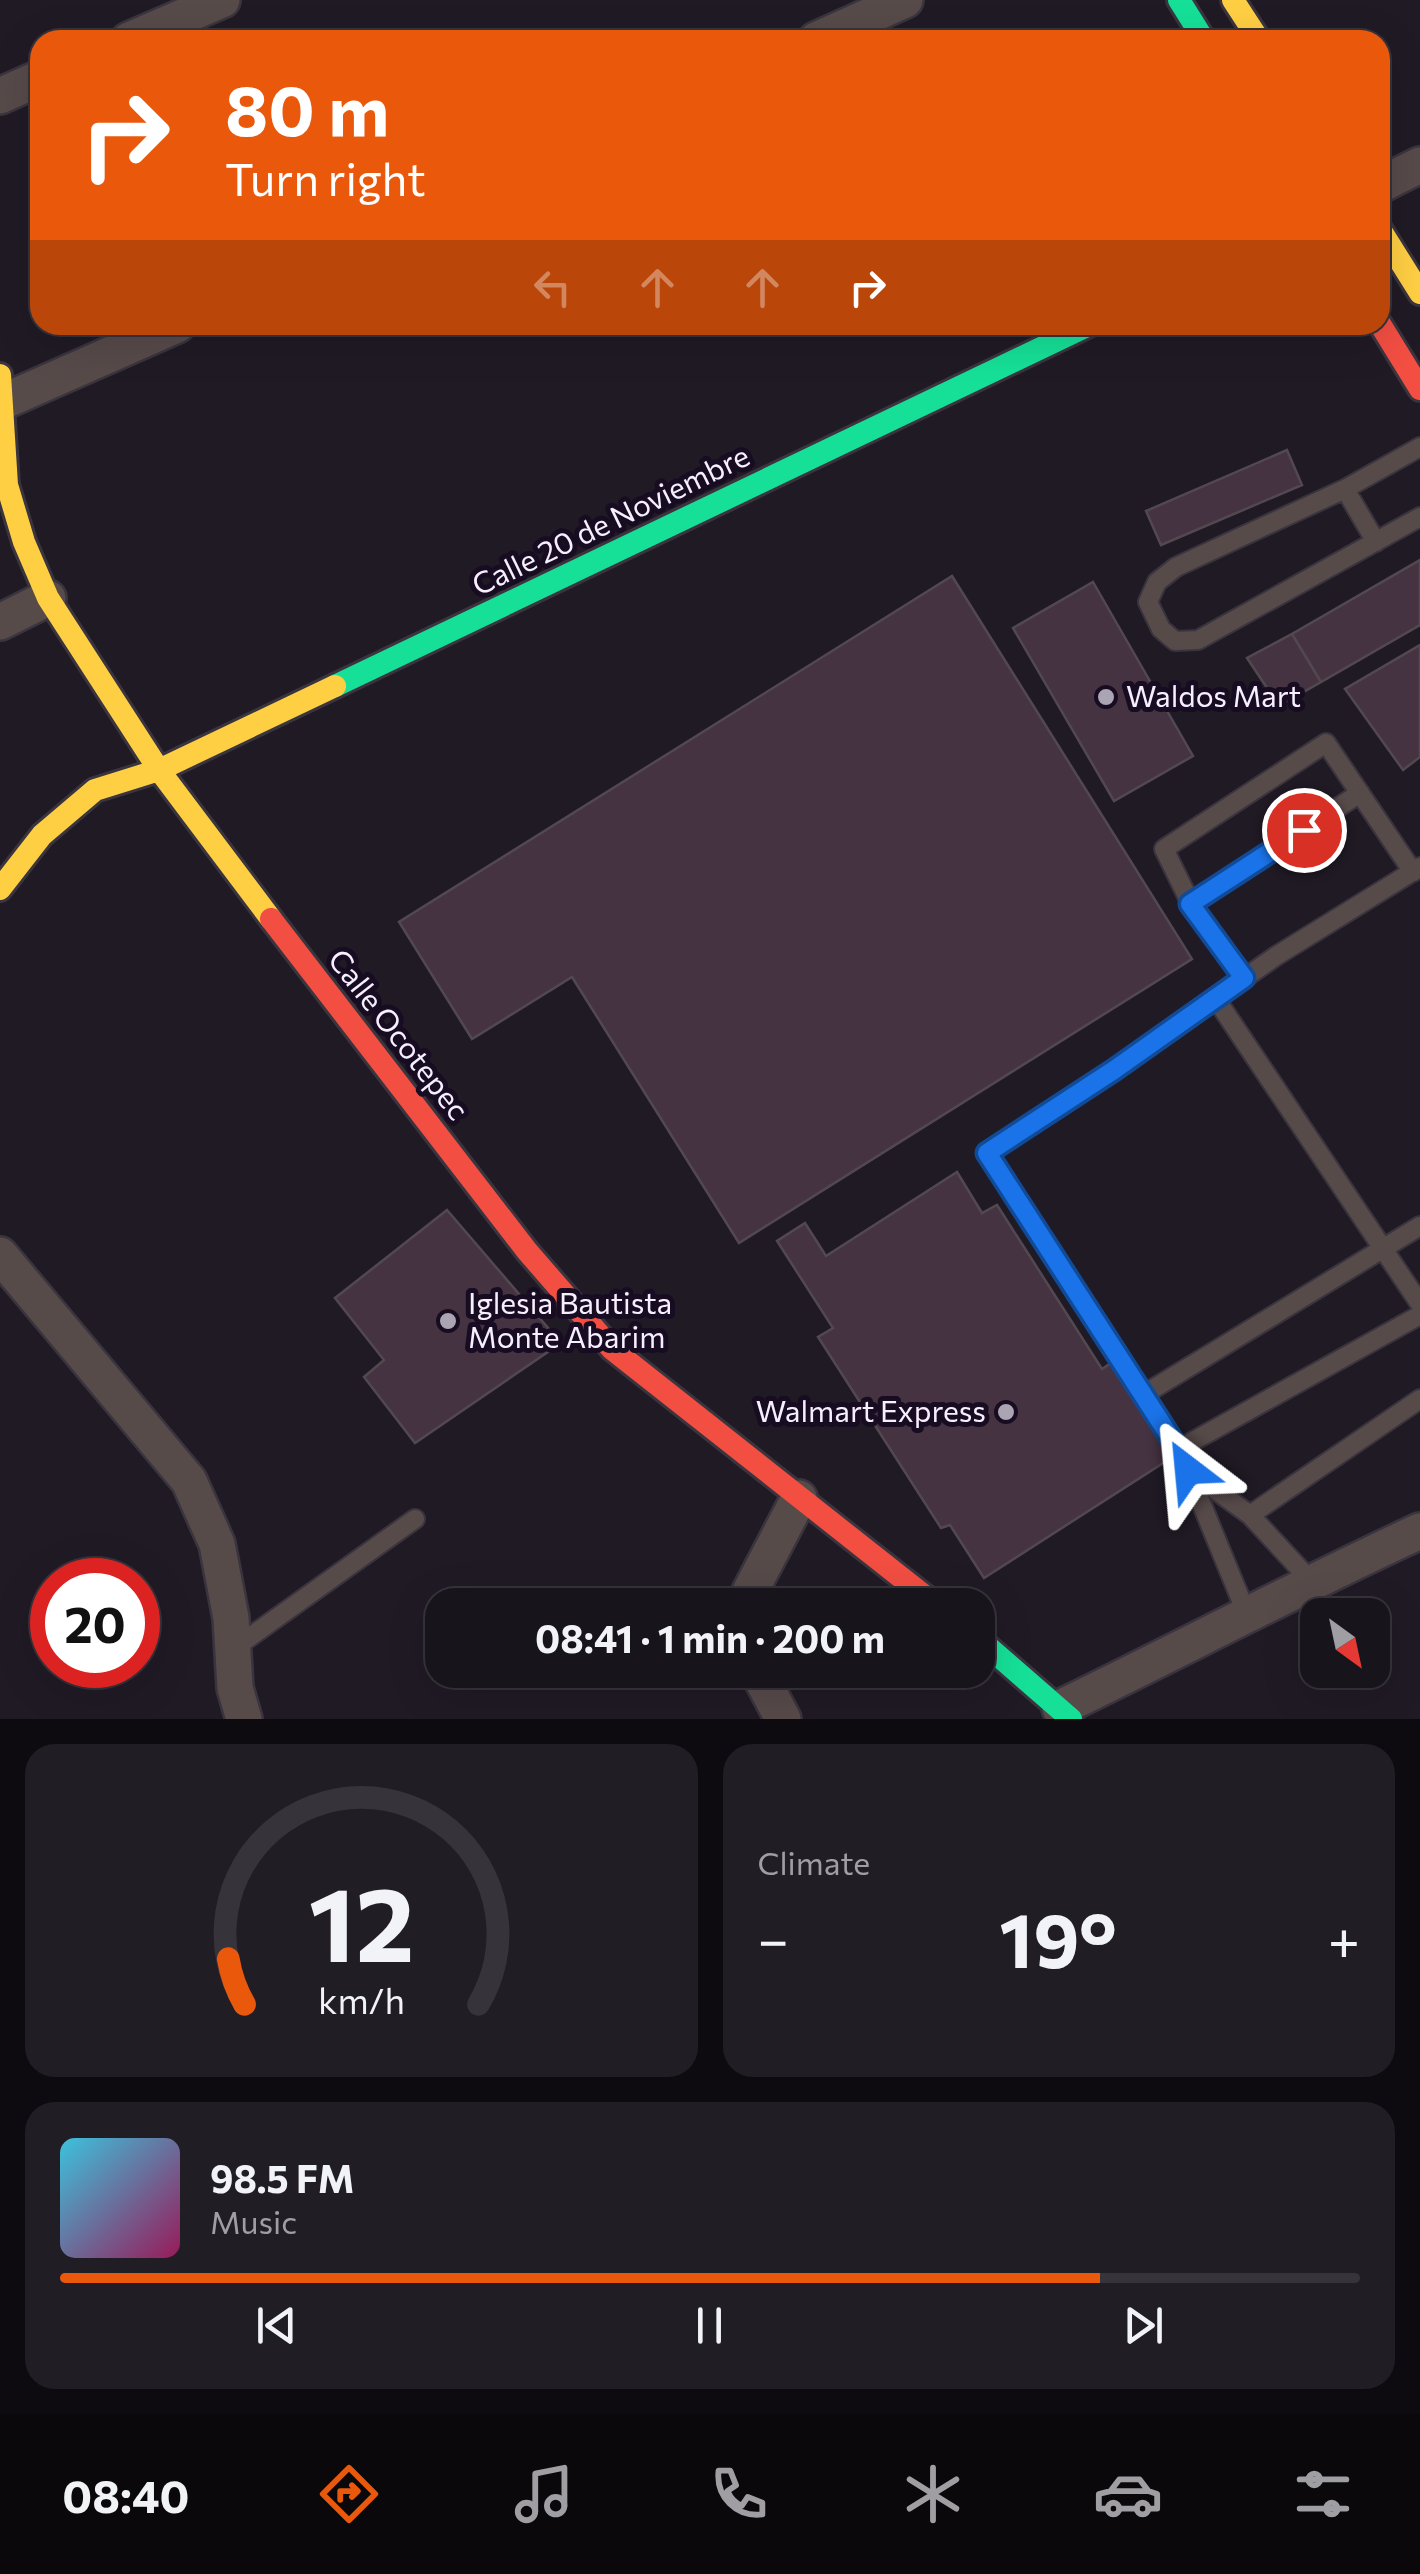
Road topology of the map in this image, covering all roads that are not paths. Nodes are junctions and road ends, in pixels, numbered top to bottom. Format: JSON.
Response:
{"nodes":[{"id":1,"x":222,"y":0,"type":"edge"},
{"id":2,"x":906,"y":0,"type":"edge"},
{"id":3,"x":1179,"y":0,"type":"edge"},
{"id":4,"x":1233,"y":0,"type":"edge"},
{"id":5,"x":152,"y":30,"type":"edge"},
{"id":6,"x":838,"y":30,"type":"edge"},
{"id":7,"x":1198,"y":30,"type":"edge"},
{"id":8,"x":1252,"y":30,"type":"edge"},
{"id":9,"x":30,"y":82,"type":"edge"},
{"id":10,"x":0,"y":96,"type":"edge"},
{"id":11,"x":1420,"y":165,"type":"edge"},
{"id":12,"x":1390,"y":180,"type":"edge"},
{"id":13,"x":1390,"y":245,"type":"edge"},
{"id":14,"x":1420,"y":294,"type":"edge"},
{"id":15,"x":150,"y":335,"type":"edge"},
{"id":16,"x":1068,"y":335,"type":"edge"},
{"id":17,"x":1387,"y":335,"type":"edge"},
{"id":18,"x":1420,"y":390,"type":"edge"},
{"id":19,"x":1,"y":393,"type":"edge"},
{"id":20,"x":1420,"y":447,"type":"edge"},
{"id":21,"x":1344,"y":490,"type":"junction"},
{"id":22,"x":3,"y":492,"type":"edge"},
{"id":23,"x":1420,"y":517,"type":"edge"},
{"id":24,"x":1376,"y":542,"type":"junction"},
{"id":25,"x":48,"y":598,"type":"junction"},
{"id":26,"x":0,"y":622,"type":"edge"},
{"id":27,"x":159,"y":770,"type":"junction"},
{"id":28,"x":1360,"y":792,"type":"junction"},
{"id":29,"x":1416,"y":869,"type":"edge"},
{"id":30,"x":0,"y":889,"type":"edge"},
{"id":31,"x":1190,"y":904,"type":"junction"},
{"id":32,"x":1244,"y":978,"type":"junction"},
{"id":33,"x":1216,"y":999,"type":"junction"},
{"id":34,"x":1420,"y":1226,"type":"edge"},
{"id":35,"x":1385,"y":1248,"type":"junction"},
{"id":36,"x":0,"y":1254,"type":"edge"},
{"id":37,"x":1420,"y":1304,"type":"edge"},
{"id":38,"x":1420,"y":1315,"type":"edge"},
{"id":39,"x":1143,"y":1394,"type":"junction"},
{"id":40,"x":1420,"y":1399,"type":"edge"},
{"id":41,"x":1178,"y":1449,"type":"junction"},
{"id":42,"x":1188,"y":1470,"type":"junction"},
{"id":43,"x":799,"y":1498,"type":"junction"},
{"id":44,"x":1250,"y":1515,"type":"junction"},
{"id":45,"x":415,"y":1519,"type":"dead end"},
{"id":46,"x":1420,"y":1531,"type":"edge"},
{"id":47,"x":1311,"y":1582,"type":"junction"},
{"id":48,"x":751,"y":1588,"type":"edge"},
{"id":49,"x":914,"y":1588,"type":"edge"},
{"id":50,"x":1248,"y":1617,"type":"junction"},
{"id":51,"x":233,"y":1649,"type":"junction"},
{"id":52,"x":995,"y":1652,"type":"edge"},
{"id":53,"x":767,"y":1688,"type":"edge"},
{"id":54,"x":1066,"y":1713,"type":"edge"},
{"id":55,"x":244,"y":1719,"type":"edge"},
{"id":56,"x":783,"y":1719,"type":"edge"}],
"edges":[{"from":1,"to":5,"type":"street"},
{"from":2,"to":6,"type":"street"},
{"from":3,"to":7,"type":"street"},
{"from":4,"to":8,"type":"street"},
{"from":9,"to":10,"type":"street"},
{"from":11,"to":12,"type":"street"},
{"from":13,"to":14,"type":"street"},
{"from":15,"to":19,"type":"street"},
{"from":16,"to":27,"type":"street","name":"Calle 20 de Noviembre"},
{"from":17,"to":18,"type":"street"},
{"from":19,"to":22,"type":"street","name":"Calle Ocotepec"},
{"from":20,"to":21,"type":"lane"},
{"from":21,"to":24,"type":"lane"},
{"from":21,"to":24,"type":"lane"},
{"from":22,"to":25,"type":"street","name":"Calle Ocotepec"},
{"from":23,"to":24,"type":"lane"},
{"from":25,"to":26,"type":"street"},
{"from":25,"to":27,"type":"street","name":"Calle Ocotepec"},
{"from":27,"to":30,"type":"street","name":"Calle 20 de Noviembre"},
{"from":27,"to":43,"type":"street","name":"Calle Ocotepec"},
{"from":28,"to":29,"type":"lane"},
{"from":28,"to":31,"type":"lane"},
{"from":28,"to":31,"type":"lane"},
{"from":29,"to":32,"type":"lane"},
{"from":31,"to":32,"type":"lane"},
{"from":32,"to":33,"type":"lane"},
{"from":33,"to":35,"type":"lane"},
{"from":33,"to":39,"type":"lane"},
{"from":34,"to":35,"type":"lane"},
{"from":35,"to":37,"type":"lane"},
{"from":35,"to":39,"type":"lane"},
{"from":36,"to":51,"type":"street"},
{"from":38,"to":41,"type":"lane"},
{"from":39,"to":41,"type":"lane"},
{"from":40,"to":44,"type":"lane"},
{"from":41,"to":42,"type":"lane"},
{"from":42,"to":44,"type":"lane"},
{"from":42,"to":50,"type":"lane"},
{"from":43,"to":48,"type":"street"},
{"from":43,"to":49,"type":"street","name":"Calle Ocotepec"},
{"from":44,"to":47,"type":"lane"},
{"from":45,"to":51,"type":"lane"},
{"from":46,"to":47,"type":"street"},
{"from":47,"to":50,"type":"street"},
{"from":50,"to":54,"type":"street"},
{"from":51,"to":55,"type":"street"},
{"from":52,"to":54,"type":"street"},
{"from":53,"to":56,"type":"street"}]}
